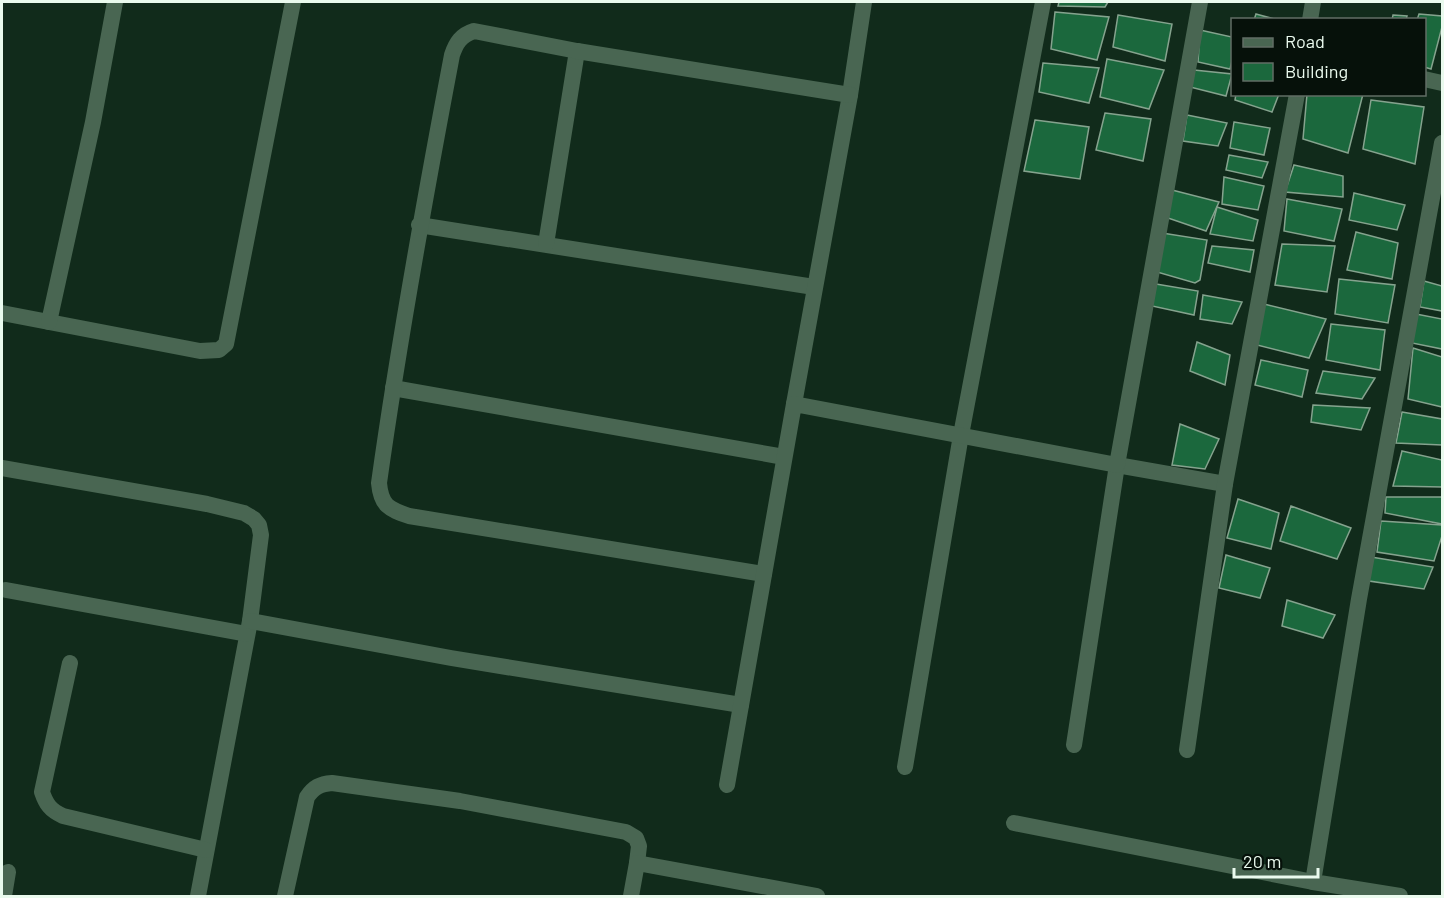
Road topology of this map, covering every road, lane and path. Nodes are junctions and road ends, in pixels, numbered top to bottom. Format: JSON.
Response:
{"nodes":[{"id":1,"x":115,"y":2,"type":"edge"},
{"id":2,"x":293,"y":2,"type":"edge"},
{"id":3,"x":864,"y":2,"type":"edge"},
{"id":4,"x":1043,"y":2,"type":"edge"},
{"id":5,"x":1200,"y":2,"type":"edge"},
{"id":6,"x":1313,"y":2,"type":"edge"},
{"id":7,"x":1310,"y":18,"type":"edge"},
{"id":8,"x":577,"y":51,"type":"junction"},
{"id":9,"x":1426,"y":79,"type":"edge"},
{"id":10,"x":1443,"y":83,"type":"edge"},
{"id":11,"x":850,"y":95,"type":"junction"},
{"id":12,"x":1297,"y":96,"type":"edge"},
{"id":13,"x":1443,"y":142,"type":"edge"},
{"id":14,"x":419,"y":225,"type":"junction"},
{"id":15,"x":546,"y":244,"type":"junction"},
{"id":16,"x":814,"y":287,"type":"junction"},
{"id":17,"x":2,"y":313,"type":"edge"},
{"id":18,"x":48,"y":322,"type":"junction"},
{"id":19,"x":393,"y":388,"type":"junction"},
{"id":20,"x":794,"y":404,"type":"junction"},
{"id":21,"x":961,"y":435,"type":"junction"},
{"id":22,"x":784,"y":457,"type":"junction"},
{"id":23,"x":1117,"y":465,"type":"junction"},
{"id":24,"x":2,"y":468,"type":"edge"},
{"id":25,"x":1225,"y":484,"type":"junction"},
{"id":26,"x":764,"y":574,"type":"junction"},
{"id":27,"x":6,"y":590,"type":"dead end"},
{"id":28,"x":248,"y":628,"type":"junction"},
{"id":29,"x":69,"y":663,"type":"dead end"},
{"id":30,"x":741,"y":705,"type":"junction"},
{"id":31,"x":1074,"y":745,"type":"dead end"},
{"id":32,"x":1187,"y":750,"type":"dead end"},
{"id":33,"x":905,"y":766,"type":"dead end"},
{"id":34,"x":727,"y":785,"type":"dead end"},
{"id":35,"x":1014,"y":824,"type":"dead end"},
{"id":36,"x":206,"y":850,"type":"junction"},
{"id":37,"x":637,"y":863,"type":"junction"},
{"id":38,"x":8,"y":872,"type":"dead end"},
{"id":39,"x":1313,"y":882,"type":"junction"},
{"id":40,"x":4,"y":897,"type":"edge"},
{"id":41,"x":198,"y":897,"type":"edge"},
{"id":42,"x":285,"y":897,"type":"edge"},
{"id":43,"x":631,"y":897,"type":"edge"},
{"id":44,"x":818,"y":897,"type":"edge"},
{"id":45,"x":1400,"y":897,"type":"edge"}],
"edges":[{"from":1,"to":18,"type":"street"},
{"from":2,"to":18,"type":"street"},
{"from":3,"to":11,"type":"street"},
{"from":4,"to":21,"type":"street"},
{"from":5,"to":23,"type":"street"},
{"from":6,"to":7,"type":"street"},
{"from":8,"to":11,"type":"street"},
{"from":8,"to":14,"type":"street"},
{"from":8,"to":15,"type":"street"},
{"from":9,"to":10,"type":"street"},
{"from":11,"to":16,"type":"street"},
{"from":12,"to":25,"type":"street"},
{"from":13,"to":39,"type":"street"},
{"from":14,"to":15,"type":"street"},
{"from":14,"to":19,"type":"street"},
{"from":15,"to":16,"type":"street"},
{"from":16,"to":20,"type":"street"},
{"from":17,"to":18,"type":"street"},
{"from":19,"to":22,"type":"street"},
{"from":19,"to":26,"type":"street"},
{"from":20,"to":21,"type":"street"},
{"from":20,"to":22,"type":"street"},
{"from":21,"to":23,"type":"street"},
{"from":21,"to":33,"type":"street"},
{"from":22,"to":26,"type":"street"},
{"from":23,"to":25,"type":"street"},
{"from":23,"to":31,"type":"street"},
{"from":24,"to":28,"type":"street"},
{"from":25,"to":32,"type":"street"},
{"from":26,"to":30,"type":"street"},
{"from":27,"to":28,"type":"street"},
{"from":28,"to":30,"type":"street"},
{"from":28,"to":36,"type":"street"},
{"from":29,"to":36,"type":"street"},
{"from":30,"to":34,"type":"street"},
{"from":35,"to":39,"type":"street"},
{"from":36,"to":41,"type":"street"},
{"from":37,"to":42,"type":"street"},
{"from":37,"to":43,"type":"street"},
{"from":37,"to":44,"type":"street"},
{"from":38,"to":40,"type":"street"},
{"from":39,"to":45,"type":"street"}]}
